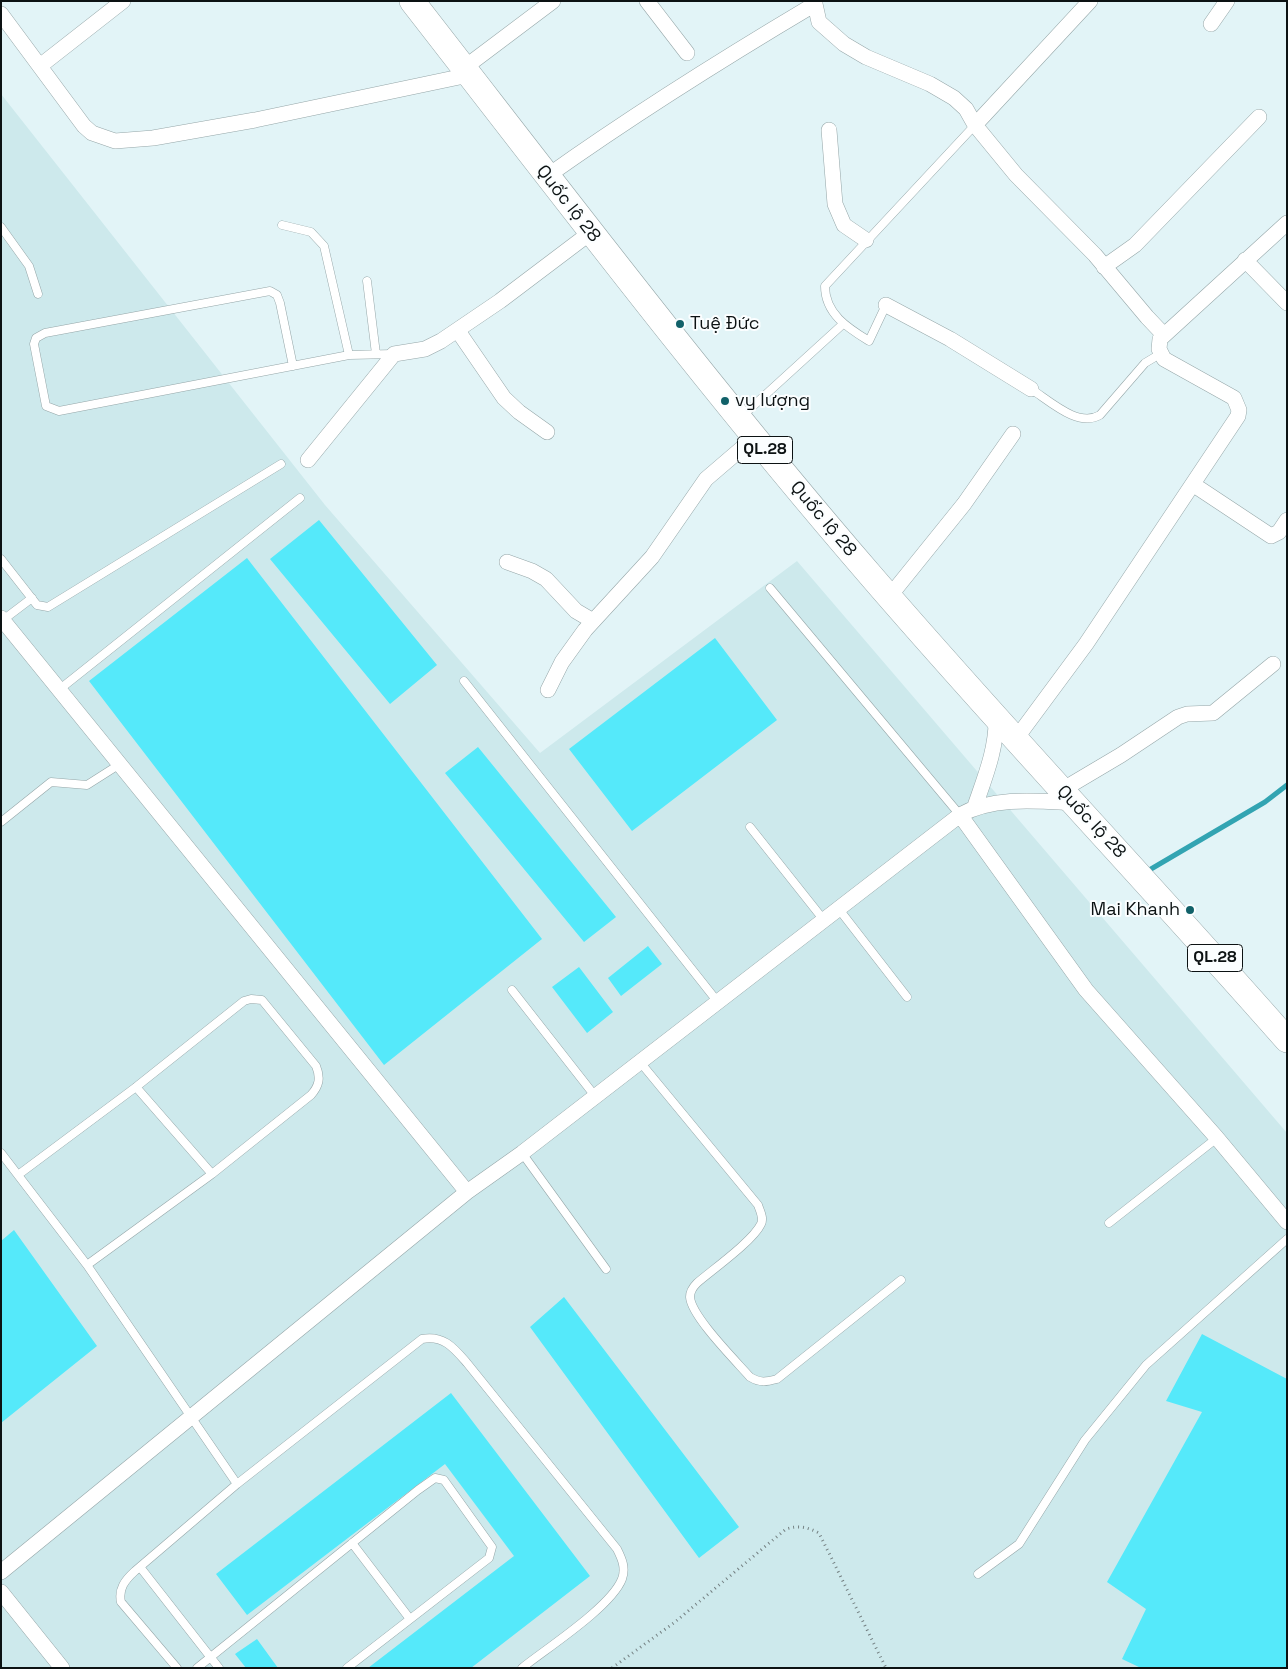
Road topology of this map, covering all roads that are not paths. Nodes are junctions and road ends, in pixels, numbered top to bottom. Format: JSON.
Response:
{"nodes":[{"id":1,"x":123,"y":1,"type":"edge"},
{"id":2,"x":412,"y":1,"type":"edge"},
{"id":3,"x":553,"y":1,"type":"edge"},
{"id":4,"x":647,"y":1,"type":"edge"},
{"id":5,"x":1090,"y":1,"type":"edge"},
{"id":6,"x":1227,"y":1,"type":"edge"},
{"id":7,"x":815,"y":3,"type":"edge"},
{"id":8,"x":1,"y":14,"type":"edge"},
{"id":9,"x":1211,"y":24,"type":"dead end"},
{"id":10,"x":687,"y":53,"type":"dead end"},
{"id":11,"x":40,"y":66,"type":"junction"},
{"id":12,"x":466,"y":72,"type":"junction"},
{"id":13,"x":1259,"y":117,"type":"dead end"},
{"id":14,"x":975,"y":125,"type":"junction"},
{"id":15,"x":829,"y":130,"type":"dead end"},
{"id":16,"x":546,"y":177,"type":"junction"},
{"id":17,"x":1287,"y":223,"type":"edge"},
{"id":18,"x":282,"y":226,"type":"dead end"},
{"id":19,"x":1,"y":228,"type":"edge"},
{"id":20,"x":590,"y":234,"type":"junction"},
{"id":21,"x":866,"y":240,"type":"junction"},
{"id":22,"x":1244,"y":260,"type":"junction"},
{"id":23,"x":1104,"y":267,"type":"junction"},
{"id":24,"x":367,"y":281,"type":"dead end"},
{"id":25,"x":38,"y":294,"type":"dead end"},
{"id":26,"x":1287,"y":303,"type":"edge"},
{"id":27,"x":886,"y":305,"type":"joint"},
{"id":28,"x":843,"y":324,"type":"junction"},
{"id":29,"x":458,"y":331,"type":"junction"},
{"id":30,"x":1164,"y":335,"type":"junction"},
{"id":31,"x":376,"y":354,"type":"junction"},
{"id":32,"x":394,"y":354,"type":"junction"},
{"id":33,"x":1160,"y":354,"type":"junction"},
{"id":34,"x":349,"y":355,"type":"junction"},
{"id":35,"x":293,"y":366,"type":"junction"},
{"id":36,"x":1031,"y":389,"type":"joint"},
{"id":37,"x":740,"y":418,"type":"junction"},
{"id":38,"x":547,"y":432,"type":"dead end"},
{"id":39,"x":1013,"y":434,"type":"dead end"},
{"id":40,"x":755,"y":437,"type":"junction"},
{"id":41,"x":308,"y":460,"type":"dead end"},
{"id":42,"x":281,"y":464,"type":"dead end"},
{"id":43,"x":1194,"y":485,"type":"junction"},
{"id":44,"x":300,"y":498,"type":"dead end"},
{"id":45,"x":1287,"y":520,"type":"edge"},
{"id":46,"x":1,"y":559,"type":"edge"},
{"id":47,"x":507,"y":562,"type":"dead end"},
{"id":48,"x":770,"y":588,"type":"dead end"},
{"id":49,"x":889,"y":597,"type":"junction"},
{"id":50,"x":32,"y":598,"type":"junction"},
{"id":51,"x":2,"y":619,"type":"edge"},
{"id":52,"x":593,"y":621,"type":"junction"},
{"id":53,"x":1274,"y":664,"type":"dead end"},
{"id":54,"x":464,"y":680,"type":"dead end"},
{"id":55,"x":60,"y":689,"type":"junction"},
{"id":56,"x":548,"y":690,"type":"dead end"},
{"id":57,"x":996,"y":717,"type":"junction"},
{"id":58,"x":1014,"y":740,"type":"junction"},
{"id":59,"x":120,"y":764,"type":"junction"},
{"id":60,"x":1069,"y":796,"type":"junction"},
{"id":61,"x":975,"y":806,"type":"junction"},
{"id":62,"x":960,"y":814,"type":"junction"},
{"id":63,"x":1,"y":822,"type":"edge"},
{"id":64,"x":750,"y":827,"type":"dead end"},
{"id":65,"x":838,"y":908,"type":"junction"},
{"id":66,"x":823,"y":919,"type":"junction"},
{"id":67,"x":512,"y":990,"type":"dead end"},
{"id":68,"x":907,"y":997,"type":"dead end"},
{"id":69,"x":717,"y":1001,"type":"junction"},
{"id":70,"x":1287,"y":1040,"type":"edge"},
{"id":71,"x":640,"y":1062,"type":"junction"},
{"id":72,"x":136,"y":1087,"type":"junction"},
{"id":73,"x":595,"y":1096,"type":"junction"},
{"id":74,"x":1217,"y":1138,"type":"junction"},
{"id":75,"x":1,"y":1153,"type":"edge"},
{"id":76,"x":522,"y":1153,"type":"junction"},
{"id":77,"x":212,"y":1174,"type":"junction"},
{"id":78,"x":18,"y":1175,"type":"junction"},
{"id":79,"x":467,"y":1192,"type":"junction"},
{"id":80,"x":1287,"y":1222,"type":"edge"},
{"id":81,"x":1109,"y":1223,"type":"dead end"},
{"id":82,"x":1287,"y":1239,"type":"edge"},
{"id":83,"x":87,"y":1264,"type":"junction"},
{"id":84,"x":606,"y":1269,"type":"dead end"},
{"id":85,"x":901,"y":1280,"type":"dead end"},
{"id":86,"x":192,"y":1415,"type":"junction"},
{"id":87,"x":237,"y":1484,"type":"junction"},
{"id":88,"x":352,"y":1542,"type":"junction"},
{"id":89,"x":140,"y":1567,"type":"junction"},
{"id":90,"x":1,"y":1572,"type":"edge"},
{"id":91,"x":978,"y":1574,"type":"dead end"},
{"id":92,"x":1,"y":1592,"type":"edge"},
{"id":93,"x":410,"y":1620,"type":"junction"},
{"id":94,"x":211,"y":1657,"type":"junction"},
{"id":95,"x":62,"y":1668,"type":"edge"},
{"id":96,"x":177,"y":1668,"type":"edge"},
{"id":97,"x":197,"y":1668,"type":"edge"},
{"id":98,"x":219,"y":1668,"type":"edge"},
{"id":99,"x":347,"y":1668,"type":"edge"},
{"id":100,"x":522,"y":1668,"type":"edge"}],
"edges":[{"from":1,"to":11,"type":"street"},
{"from":2,"to":12,"type":"highway","name":"Quốc lộ 28","number":"QL.28"},
{"from":3,"to":12,"type":"street"},
{"from":4,"to":10,"type":"street"},
{"from":5,"to":14,"type":"street"},
{"from":6,"to":9,"type":"street"},
{"from":7,"to":14,"type":"street"},
{"from":7,"to":16,"type":"street"},
{"from":8,"to":11,"type":"street"},
{"from":11,"to":12,"type":"street"},
{"from":12,"to":16,"type":"highway","name":"Quốc lộ 28","number":"QL.28"},
{"from":13,"to":23,"type":"street"},
{"from":14,"to":21,"type":"lane"},
{"from":14,"to":23,"type":"street"},
{"from":15,"to":21,"type":"street"},
{"from":16,"to":20,"type":"highway","name":"Quốc lộ 28","number":"QL.28"},
{"from":17,"to":22,"type":"street"},
{"from":18,"to":34,"type":"lane"},
{"from":19,"to":25,"type":"lane"},
{"from":20,"to":29,"type":"street"},
{"from":20,"to":37,"type":"highway","name":"Quốc lộ 28","number":"QL.28"},
{"from":21,"to":28,"type":"lane"},
{"from":22,"to":26,"type":"street"},
{"from":22,"to":30,"type":"street"},
{"from":23,"to":30,"type":"street"},
{"from":24,"to":31,"type":"lane"},
{"from":27,"to":28,"type":"lane"},
{"from":27,"to":36,"type":"street"},
{"from":28,"to":37,"type":"lane"},
{"from":29,"to":32,"type":"street"},
{"from":29,"to":38,"type":"street"},
{"from":30,"to":33,"type":"street"},
{"from":31,"to":32,"type":"lane"},
{"from":31,"to":34,"type":"lane"},
{"from":32,"to":41,"type":"street"},
{"from":33,"to":36,"type":"lane"},
{"from":33,"to":43,"type":"street"},
{"from":34,"to":35,"type":"lane"},
{"from":35,"to":35,"type":"lane"},
{"from":37,"to":40,"type":"highway","name":"Quốc lộ 28","number":"QL.28"},
{"from":39,"to":49,"type":"street"},
{"from":40,"to":49,"type":"highway","name":"Quốc lộ 28","number":"QL.28"},
{"from":40,"to":52,"type":"street"},
{"from":42,"to":50,"type":"lane"},
{"from":43,"to":45,"type":"street"},
{"from":43,"to":58,"type":"street"},
{"from":44,"to":55,"type":"lane"},
{"from":46,"to":50,"type":"lane"},
{"from":47,"to":52,"type":"street"},
{"from":48,"to":62,"type":"lane"},
{"from":49,"to":57,"type":"highway","name":"Quốc lộ 28","number":"QL.28"},
{"from":50,"to":51,"type":"lane"},
{"from":51,"to":55,"type":"street"},
{"from":52,"to":56,"type":"street"},
{"from":53,"to":60,"type":"street"},
{"from":54,"to":69,"type":"lane"},
{"from":55,"to":59,"type":"street"},
{"from":57,"to":58,"type":"highway","name":"Quốc lộ 28","number":"QL.28"},
{"from":57,"to":61,"type":"street"},
{"from":58,"to":60,"type":"highway","name":"Quốc lộ 28","number":"QL.28"},
{"from":59,"to":63,"type":"lane"},
{"from":59,"to":79,"type":"street"},
{"from":60,"to":61,"type":"street"},
{"from":60,"to":70,"type":"highway","name":"Quốc lộ 28","number":"QL.28"},
{"from":61,"to":62,"type":"street"},
{"from":62,"to":65,"type":"street"},
{"from":62,"to":74,"type":"street"},
{"from":64,"to":66,"type":"lane"},
{"from":65,"to":66,"type":"street"},
{"from":65,"to":68,"type":"lane"},
{"from":66,"to":69,"type":"street"},
{"from":67,"to":73,"type":"lane"},
{"from":69,"to":71,"type":"street"},
{"from":71,"to":73,"type":"street"},
{"from":71,"to":85,"type":"lane"},
{"from":72,"to":77,"type":"lane"},
{"from":72,"to":77,"type":"lane"},
{"from":72,"to":78,"type":"lane"},
{"from":73,"to":76,"type":"street"},
{"from":74,"to":80,"type":"street"},
{"from":74,"to":81,"type":"lane"},
{"from":75,"to":78,"type":"lane"},
{"from":76,"to":79,"type":"street"},
{"from":76,"to":84,"type":"lane"},
{"from":77,"to":83,"type":"lane"},
{"from":78,"to":83,"type":"lane"},
{"from":79,"to":86,"type":"street"},
{"from":82,"to":91,"type":"lane"},
{"from":83,"to":86,"type":"lane"},
{"from":86,"to":87,"type":"lane"},
{"from":86,"to":90,"type":"street"},
{"from":87,"to":89,"type":"lane"},
{"from":87,"to":100,"type":"lane"},
{"from":88,"to":93,"type":"lane"},
{"from":88,"to":93,"type":"lane"},
{"from":88,"to":94,"type":"lane"},
{"from":89,"to":94,"type":"lane"},
{"from":89,"to":96,"type":"lane"},
{"from":92,"to":95,"type":"street"},
{"from":93,"to":99,"type":"lane"},
{"from":94,"to":97,"type":"lane"},
{"from":94,"to":98,"type":"lane"}]}
